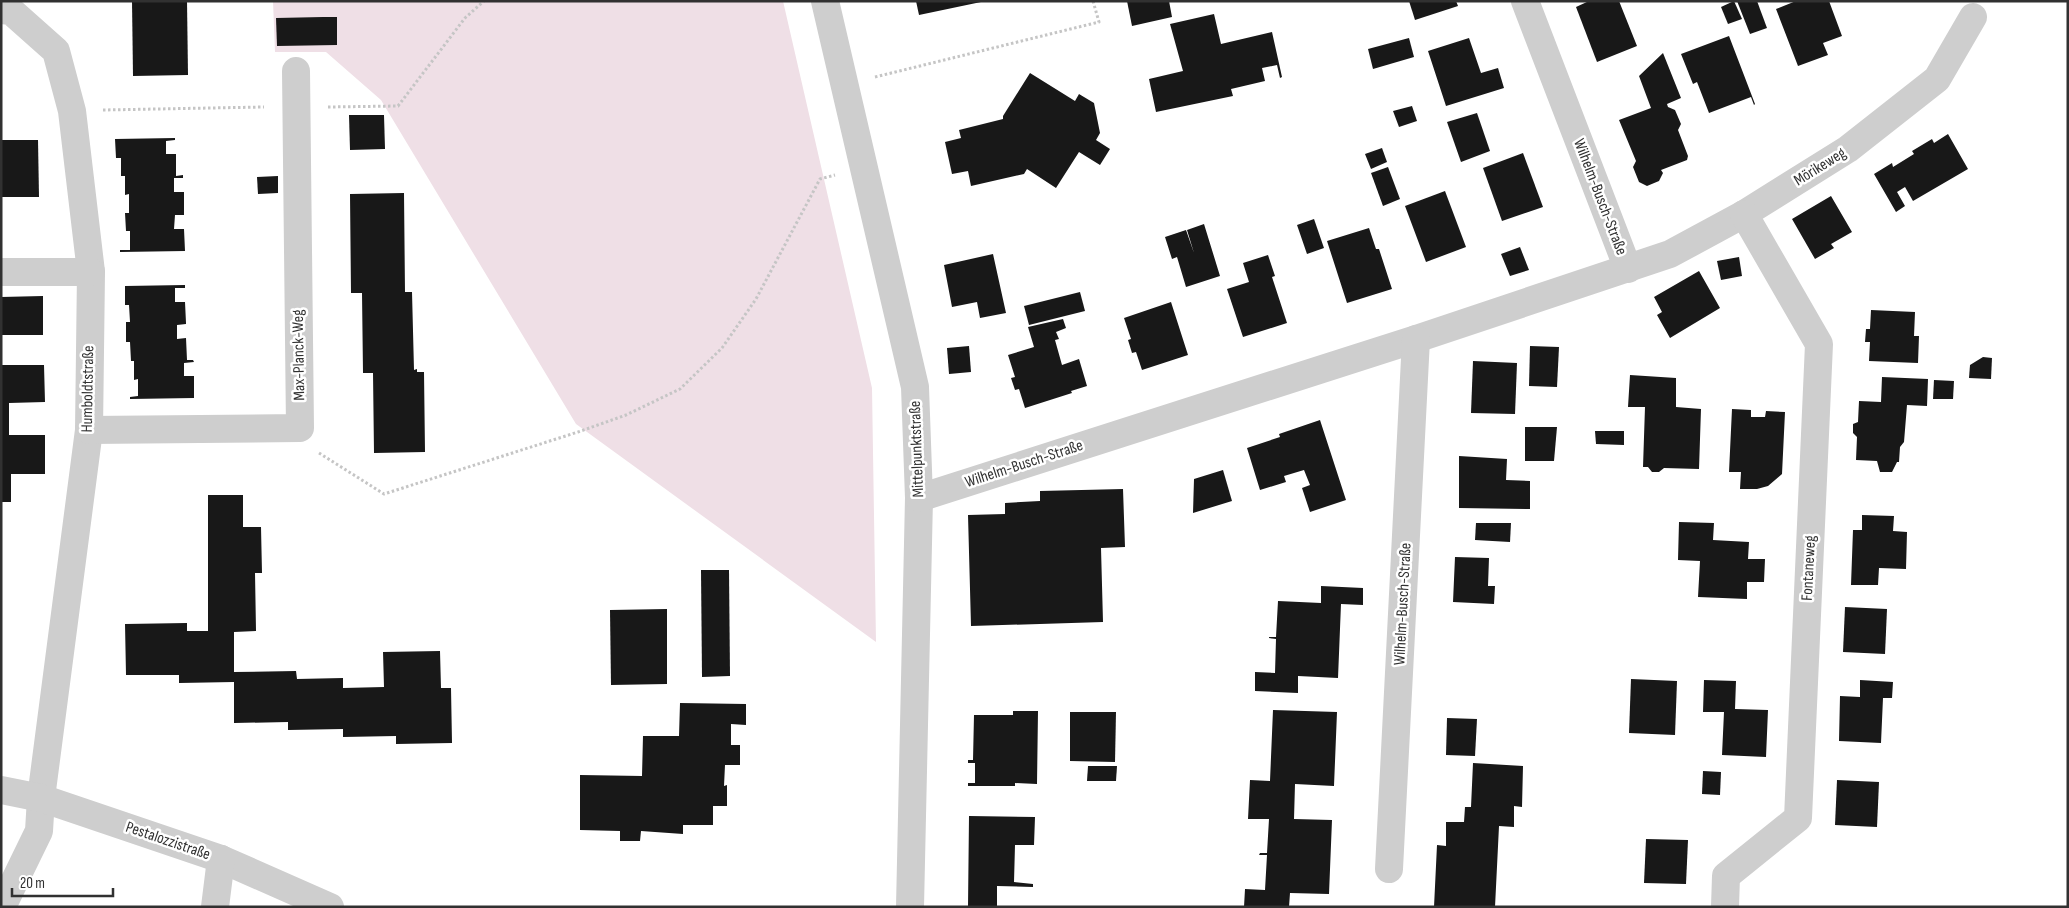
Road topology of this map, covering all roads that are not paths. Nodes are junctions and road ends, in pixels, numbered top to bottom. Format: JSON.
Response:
{"nodes":[{"id":1,"x":825,"y":1,"type":"edge"},
{"id":2,"x":1525,"y":1,"type":"edge"},
{"id":3,"x":1,"y":10,"type":"edge"},
{"id":4,"x":1973,"y":17,"type":"dead end"},
{"id":5,"x":296,"y":71,"type":"dead end"},
{"id":6,"x":1744,"y":214,"type":"junction"},
{"id":7,"x":1628,"y":269,"type":"junction"},
{"id":8,"x":1,"y":272,"type":"edge"},
{"id":9,"x":90,"y":272,"type":"junction"},
{"id":10,"x":1416,"y":339,"type":"junction"},
{"id":11,"x":88,"y":430,"type":"junction"},
{"id":12,"x":919,"y":498,"type":"junction"},
{"id":13,"x":1,"y":790,"type":"edge"},
{"id":14,"x":41,"y":798,"type":"junction"},
{"id":15,"x":221,"y":859,"type":"junction"},
{"id":16,"x":1389,"y":869,"type":"dead end"},
{"id":17,"x":2,"y":907,"type":"edge"},
{"id":18,"x":215,"y":907,"type":"edge"},
{"id":19,"x":330,"y":907,"type":"edge"},
{"id":20,"x":910,"y":907,"type":"edge"},
{"id":21,"x":1725,"y":907,"type":"edge"}],
"edges":[{"from":1,"to":12,"type":"street","name":"Mittelpunktstraße"},
{"from":2,"to":7,"type":"street","name":"Wilhelm-Busch-Straße"},
{"from":3,"to":9,"type":"street","name":"Humboldtstraße"},
{"from":4,"to":6,"type":"street","name":"Mörikeweg"},
{"from":5,"to":11,"type":"street","name":"Max-Planck-Weg"},
{"from":6,"to":7,"type":"street","name":"Mörikeweg"},
{"from":6,"to":21,"type":"street","name":"Fontaneweg"},
{"from":7,"to":10,"type":"street","name":"Wilhelm-Busch-Straße"},
{"from":8,"to":9,"type":"street"},
{"from":9,"to":11,"type":"street","name":"Humboldtstraße"},
{"from":10,"to":12,"type":"street","name":"Wilhelm-Busch-Straße"},
{"from":10,"to":16,"type":"street","name":"Wilhelm-Busch-Straße"},
{"from":11,"to":14,"type":"street","name":"Humboldtstraße"},
{"from":12,"to":20,"type":"street","name":"Mittelpunktstraße"},
{"from":13,"to":14,"type":"street","name":"Pestalozzistraße"},
{"from":14,"to":15,"type":"street","name":"Pestalozzistraße"},
{"from":14,"to":17,"type":"street","name":"Humboldtstraße"},
{"from":15,"to":18,"type":"street"},
{"from":15,"to":19,"type":"street","name":"Pestalozzistraße"}]}
